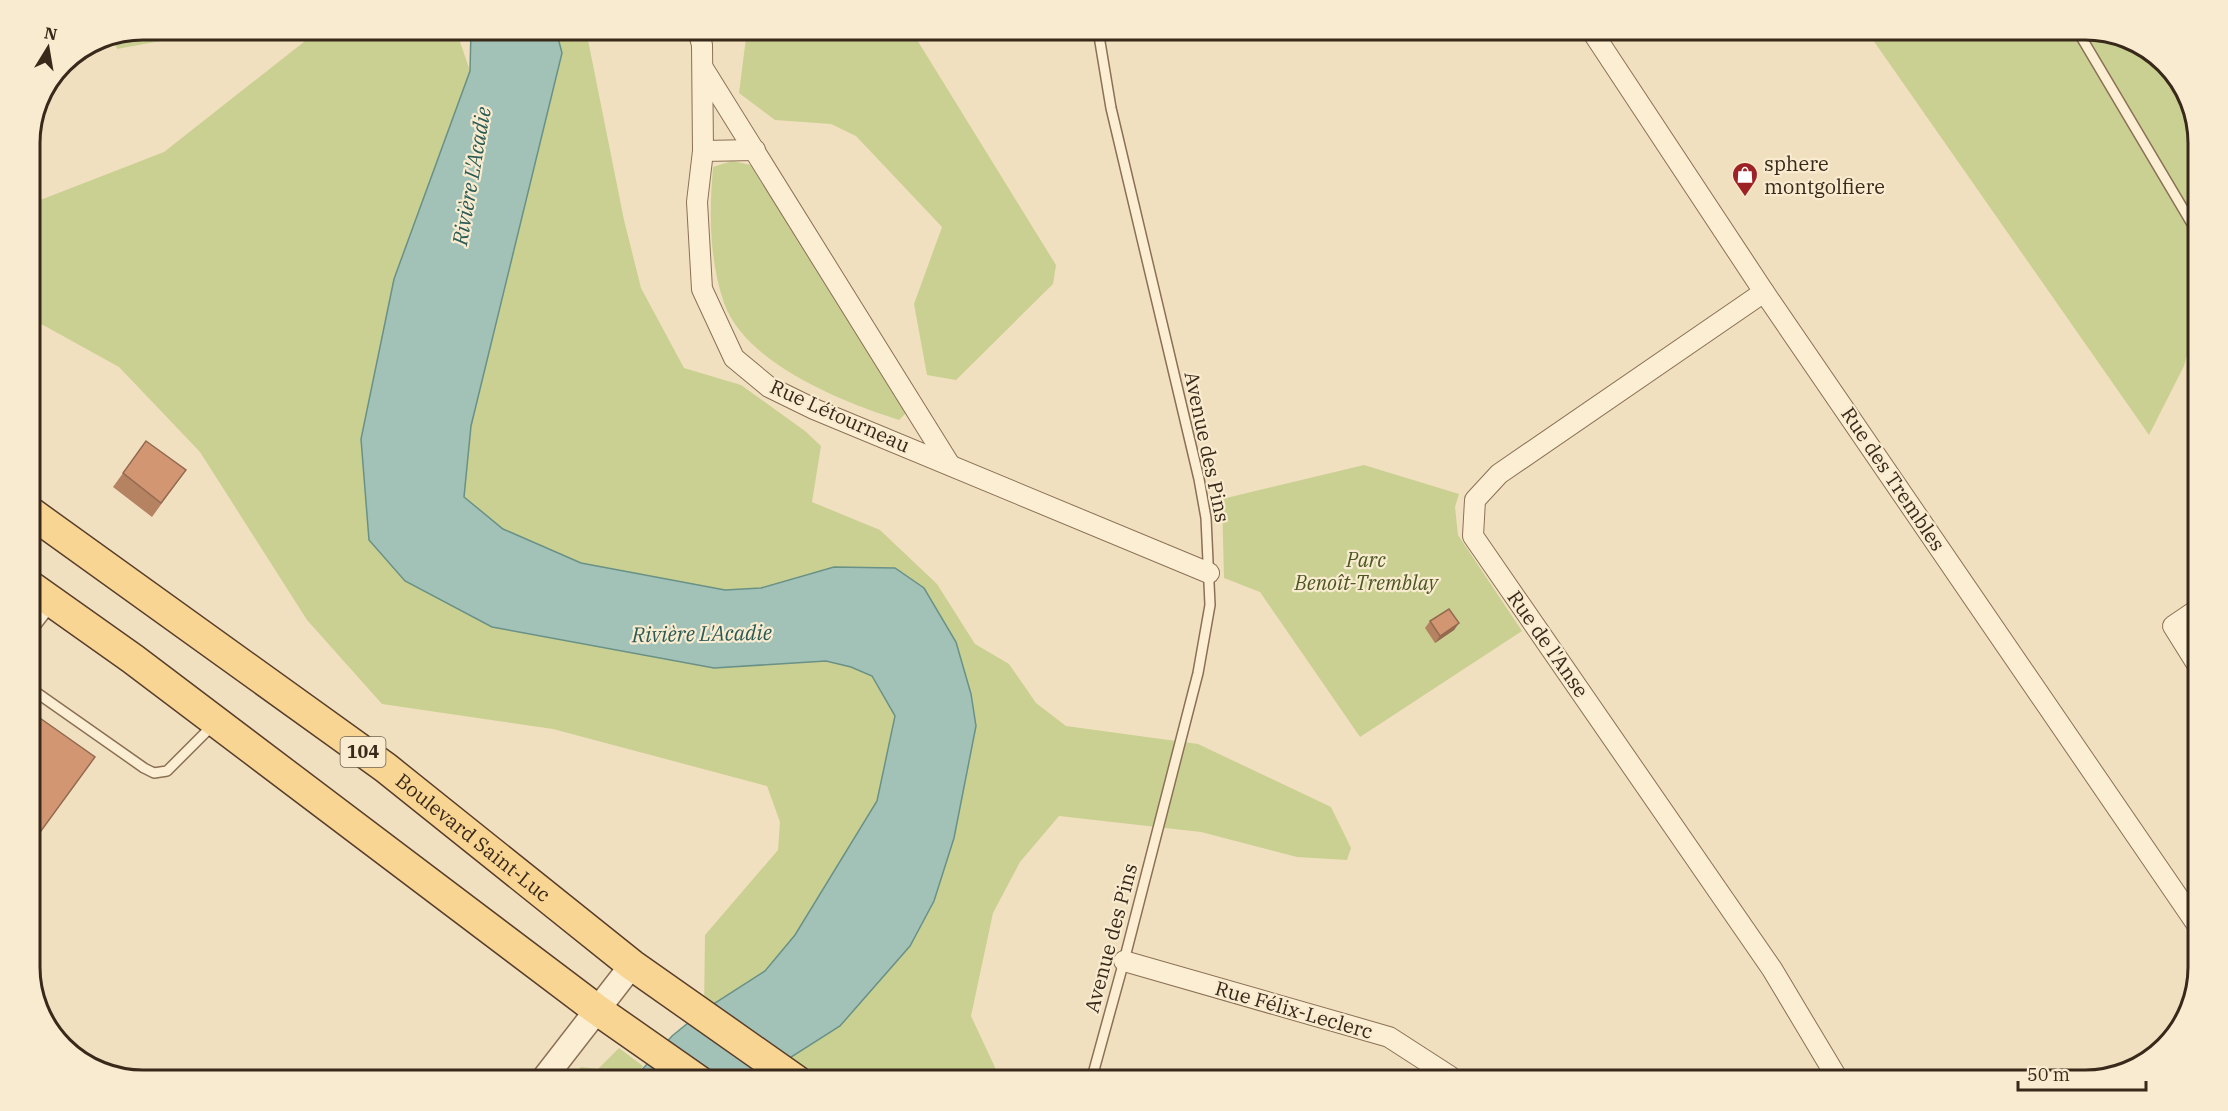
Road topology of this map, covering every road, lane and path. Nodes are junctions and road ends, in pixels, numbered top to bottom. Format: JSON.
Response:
{"nodes":[{"id":1,"x":700,"y":40,"type":"edge"},
{"id":2,"x":1100,"y":40,"type":"edge"},
{"id":3,"x":1598,"y":40,"type":"edge"},
{"id":4,"x":2083,"y":40,"type":"edge"},
{"id":5,"x":703,"y":68,"type":"junction"},
{"id":6,"x":755,"y":150,"type":"junction"},
{"id":7,"x":703,"y":152,"type":"junction"},
{"id":8,"x":2187,"y":216,"type":"edge"},
{"id":9,"x":1764,"y":292,"type":"junction"},
{"id":10,"x":950,"y":465,"type":"junction"},
{"id":11,"x":41,"y":520,"type":"edge"},
{"id":12,"x":1209,"y":573,"type":"junction"},
{"id":13,"x":42,"y":594,"type":"edge"},
{"id":14,"x":2188,"y":616,"type":"edge"},
{"id":15,"x":2188,"y":649,"type":"edge"},
{"id":16,"x":41,"y":696,"type":"edge"},
{"id":17,"x":217,"y":722,"type":"junction"},
{"id":18,"x":2188,"y":912,"type":"edge"},
{"id":19,"x":1124,"y":961,"type":"junction"},
{"id":20,"x":632,"y":965,"type":"junction"},
{"id":21,"x":596,"y":1009,"type":"junction"},
{"id":22,"x":550,"y":1070,"type":"edge"},
{"id":23,"x":683,"y":1070,"type":"edge"},
{"id":24,"x":781,"y":1070,"type":"edge"},
{"id":25,"x":1094,"y":1070,"type":"edge"},
{"id":26,"x":1439,"y":1070,"type":"edge"},
{"id":27,"x":1832,"y":1070,"type":"edge"}],
"edges":[{"from":1,"to":5,"type":"street","name":"Rue Létourneau"},
{"from":2,"to":12,"type":"lane","name":"Avenue des Pins"},
{"from":3,"to":9,"type":"street","name":"Rue des Trembles"},
{"from":4,"to":8,"type":"lane"},
{"from":5,"to":6,"type":"street","name":"Rue Létourneau"},
{"from":5,"to":7,"type":"street","name":"Rue Létourneau"},
{"from":6,"to":7,"type":"street"},
{"from":6,"to":10,"type":"street","name":"Rue Létourneau"},
{"from":7,"to":10,"type":"street","name":"Rue Létourneau"},
{"from":9,"to":18,"type":"street","name":"Rue des Trembles"},
{"from":9,"to":27,"type":"street","name":"Rue de l'Anse"},
{"from":10,"to":12,"type":"street","name":"Rue Létourneau"},
{"from":11,"to":20,"type":"main road","name":"Boulevard Saint-Luc","number":"104"},
{"from":12,"to":19,"type":"lane","name":"Avenue des Pins"},
{"from":13,"to":17,"type":"main road"},
{"from":14,"to":15,"type":"street"},
{"from":16,"to":17,"type":"lane"},
{"from":17,"to":21,"type":"main road"},
{"from":19,"to":25,"type":"lane","name":"Avenue des Pins"},
{"from":19,"to":26,"type":"street","name":"Rue Félix-Leclerc"},
{"from":20,"to":21,"type":"street"},
{"from":20,"to":24,"type":"main road","name":"Boulevard Saint-Luc","number":"104"},
{"from":21,"to":22,"type":"street"},
{"from":21,"to":23,"type":"main road"}]}
